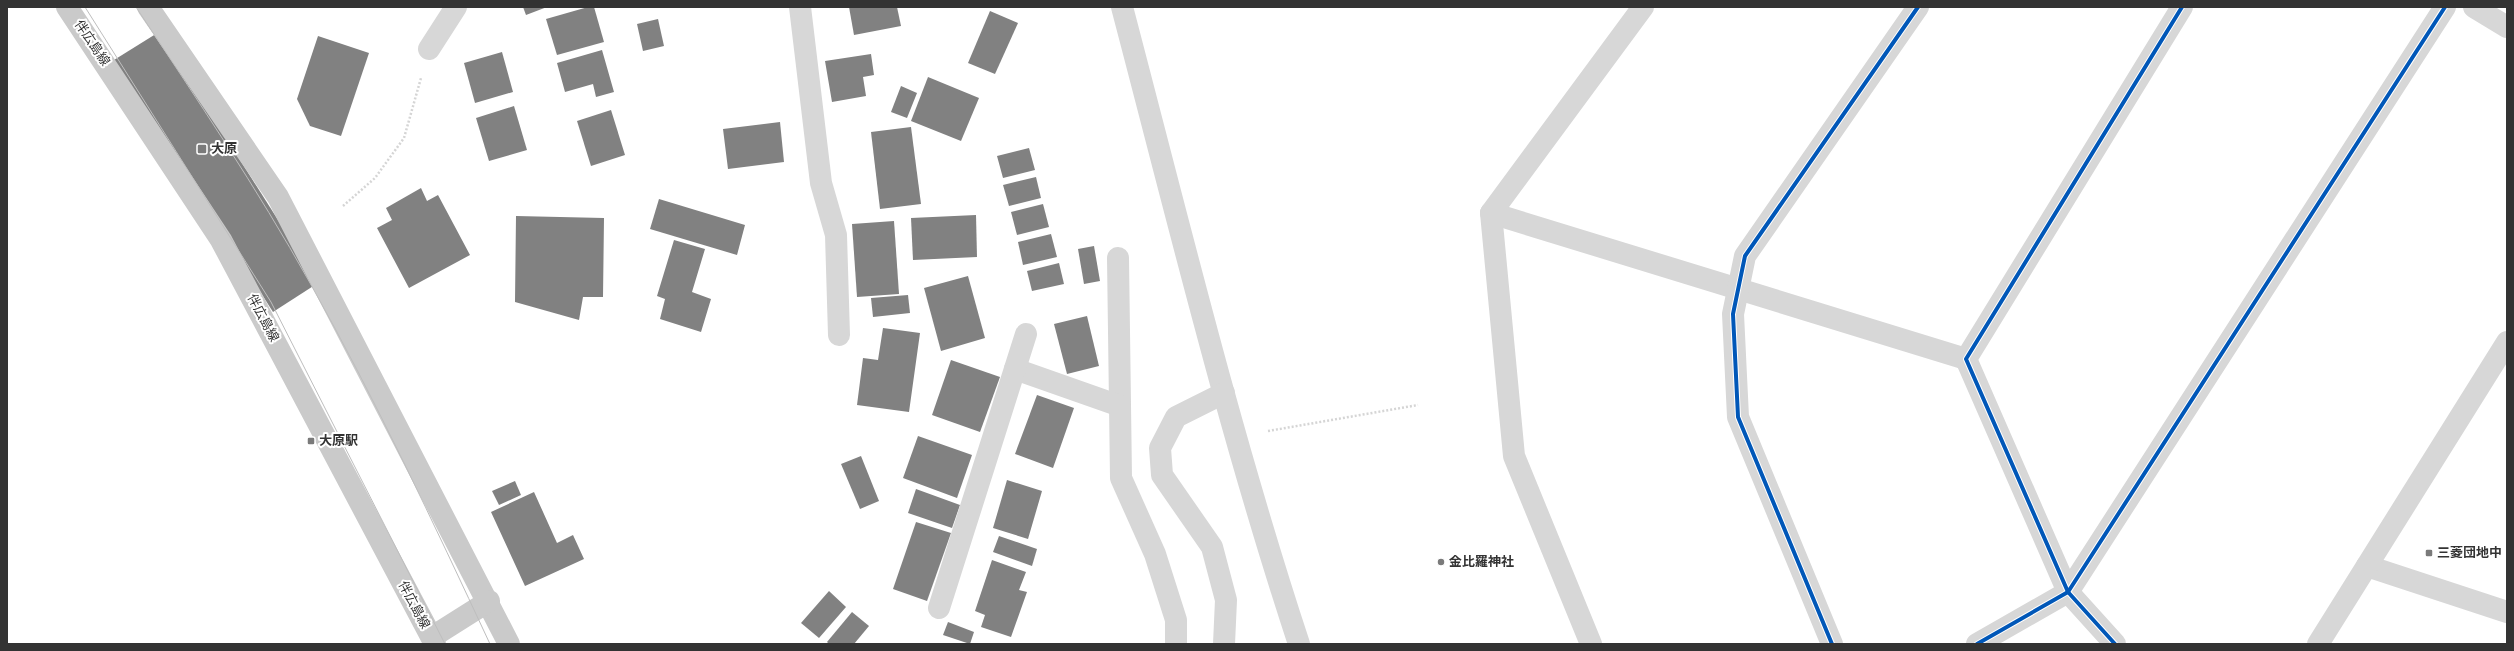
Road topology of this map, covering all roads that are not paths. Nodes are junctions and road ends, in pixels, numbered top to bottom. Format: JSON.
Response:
{"nodes":[{"id":1,"x":66,"y":7,"type":"edge"},
{"id":2,"x":148,"y":7,"type":"edge"},
{"id":3,"x":456,"y":7,"type":"edge"},
{"id":4,"x":800,"y":7,"type":"edge"},
{"id":5,"x":1122,"y":7,"type":"edge"},
{"id":6,"x":1643,"y":7,"type":"edge"},
{"id":7,"x":1918,"y":7,"type":"edge"},
{"id":8,"x":2182,"y":7,"type":"edge"},
{"id":9,"x":2445,"y":7,"type":"edge"},
{"id":10,"x":2474,"y":7,"type":"edge"},
{"id":11,"x":2507,"y":27,"type":"edge"},
{"id":12,"x":429,"y":49,"type":"road end"},
{"id":13,"x":1491,"y":213,"type":"junction"},
{"id":14,"x":1118,"y":258,"type":"dead end"},
{"id":15,"x":1736,"y":288,"type":"junction"},
{"id":16,"x":1026,"y":334,"type":"dead end"},
{"id":17,"x":839,"y":335,"type":"dead end"},
{"id":18,"x":2507,"y":342,"type":"edge"},
{"id":19,"x":1966,"y":359,"type":"junction"},
{"id":20,"x":1015,"y":369,"type":"junction"},
{"id":21,"x":2499,"y":371,"type":"edge"},
{"id":22,"x":1224,"y":393,"type":"junction"},
{"id":23,"x":1120,"y":406,"type":"junction"},
{"id":24,"x":2367,"y":566,"type":"junction"},
{"id":25,"x":2068,"y":592,"type":"junction"},
{"id":26,"x":488,"y":601,"type":"junction"},
{"id":27,"x":939,"y":608,"type":"dead end"},
{"id":28,"x":2507,"y":612,"type":"edge"},
{"id":29,"x":433,"y":640,"type":"edge"},
{"id":30,"x":509,"y":644,"type":"edge"},
{"id":31,"x":1176,"y":644,"type":"edge"},
{"id":32,"x":1224,"y":644,"type":"edge"},
{"id":33,"x":1299,"y":644,"type":"edge"},
{"id":34,"x":1591,"y":644,"type":"edge"},
{"id":35,"x":1832,"y":644,"type":"edge"},
{"id":36,"x":1977,"y":644,"type":"edge"},
{"id":37,"x":2114,"y":644,"type":"edge"},
{"id":38,"x":2318,"y":644,"type":"edge"}],
"edges":[{"from":1,"to":29,"type":"main road","name":"伴広島線"},
{"from":2,"to":26,"type":"main road"},
{"from":3,"to":12,"type":"street"},
{"from":4,"to":17,"type":"street"},
{"from":5,"to":22,"type":"street"},
{"from":6,"to":13,"type":"street"},
{"from":7,"to":15,"type":"street"},
{"from":8,"to":19,"type":"street"},
{"from":9,"to":25,"type":"street"},
{"from":10,"to":11,"type":"street"},
{"from":13,"to":15,"type":"street"},
{"from":13,"to":34,"type":"street"},
{"from":14,"to":23,"type":"street"},
{"from":15,"to":19,"type":"street"},
{"from":15,"to":35,"type":"street"},
{"from":16,"to":20,"type":"street"},
{"from":18,"to":21,"type":"street"},
{"from":19,"to":25,"type":"street"},
{"from":20,"to":23,"type":"street"},
{"from":20,"to":27,"type":"street"},
{"from":21,"to":24,"type":"street"},
{"from":22,"to":32,"type":"street"},
{"from":22,"to":33,"type":"street"},
{"from":23,"to":31,"type":"street"},
{"from":24,"to":28,"type":"street"},
{"from":24,"to":38,"type":"street"},
{"from":25,"to":36,"type":"street"},
{"from":25,"to":37,"type":"street"},
{"from":26,"to":29,"type":"main road"},
{"from":26,"to":30,"type":"main road"}]}
